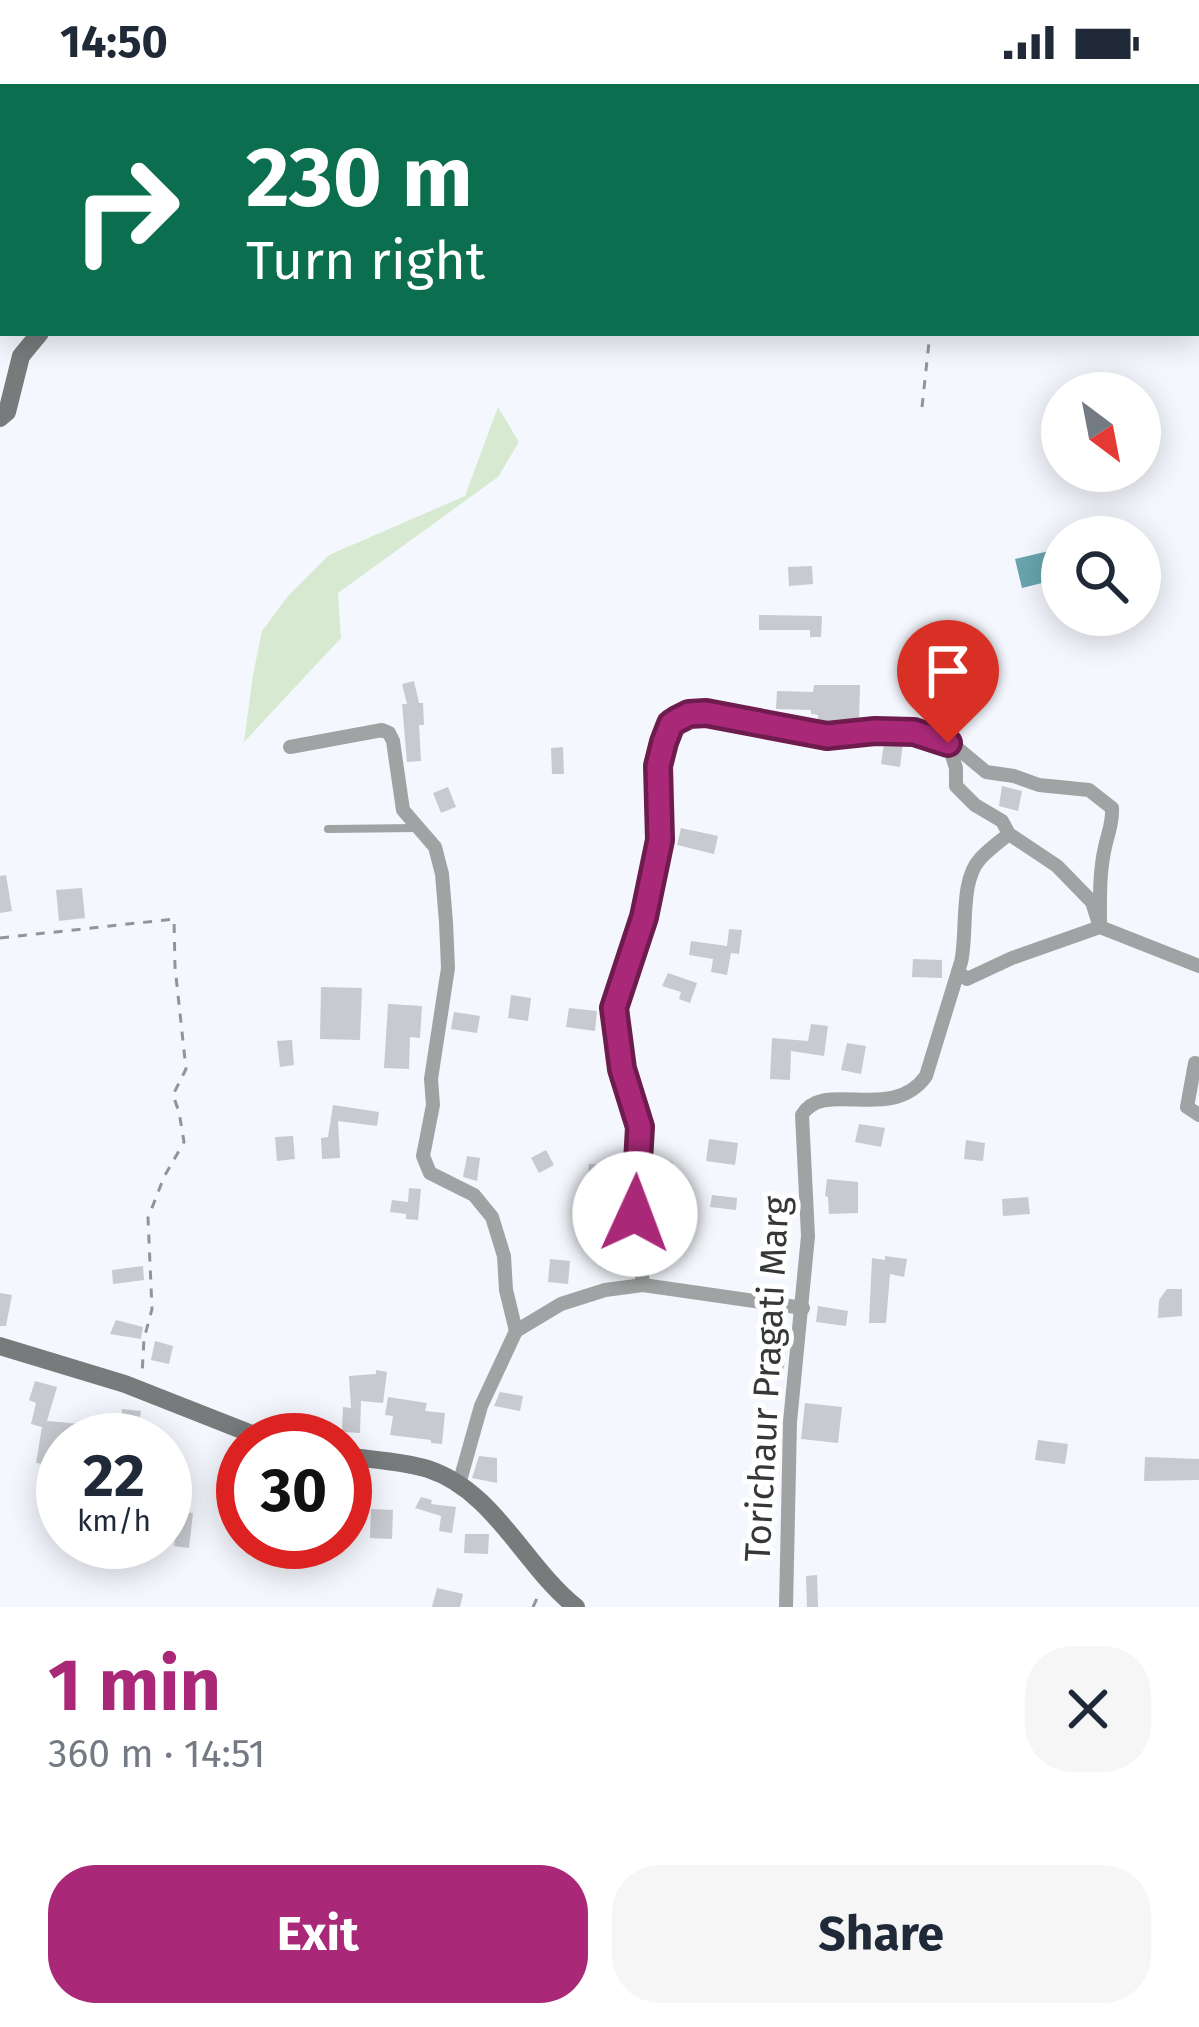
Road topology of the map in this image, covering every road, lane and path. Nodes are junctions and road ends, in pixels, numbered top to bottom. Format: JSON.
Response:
{"nodes":[{"id":1,"x":38,"y":336,"type":"edge"},
{"id":2,"x":930,"y":336,"type":"edge"},
{"id":3,"x":922,"y":406,"type":"dead end"},
{"id":4,"x":0,"y":418,"type":"edge"},
{"id":5,"x":948,"y":743,"type":"junction"},
{"id":6,"x":290,"y":747,"type":"dead end"},
{"id":7,"x":420,"y":828,"type":"junction"},
{"id":8,"x":328,"y":829,"type":"dead end"},
{"id":9,"x":1009,"y":834,"type":"junction"},
{"id":10,"x":1100,"y":927,"type":"junction"},
{"id":11,"x":0,"y":938,"type":"edge"},
{"id":12,"x":1199,"y":966,"type":"edge"},
{"id":13,"x":958,"y":972,"type":"junction"},
{"id":14,"x":1199,"y":1064,"type":"edge"},
{"id":15,"x":1199,"y":1115,"type":"edge"},
{"id":16,"x":643,"y":1285,"type":"junction"},
{"id":17,"x":803,"y":1307,"type":"junction"},
{"id":18,"x":516,"y":1331,"type":"junction"},
{"id":19,"x":0,"y":1346,"type":"edge"},
{"id":20,"x":141,"y":1389,"type":"junction"},
{"id":21,"x":216,"y":1419,"type":"edge"},
{"id":22,"x":372,"y":1460,"type":"edge"},
{"id":23,"x":459,"y":1484,"type":"junction"},
{"id":24,"x":576,"y":1607,"type":"edge"},
{"id":25,"x":786,"y":1607,"type":"edge"}],
"edges":[{"from":1,"to":4,"type":"main road"},
{"from":2,"to":3,"type":"path"},
{"from":5,"to":9,"type":"street"},
{"from":5,"to":10,"type":"street"},
{"from":5,"to":16,"type":"street"},
{"from":6,"to":7,"type":"street"},
{"from":7,"to":8,"type":"lane"},
{"from":7,"to":18,"type":"street"},
{"from":9,"to":10,"type":"street"},
{"from":9,"to":13,"type":"street"},
{"from":10,"to":12,"type":"street"},
{"from":10,"to":13,"type":"street"},
{"from":11,"to":20,"type":"path"},
{"from":13,"to":17,"type":"street","name":"Torichaur Pragati Marg"},
{"from":14,"to":15,"type":"street"},
{"from":16,"to":17,"type":"street"},
{"from":16,"to":18,"type":"street"},
{"from":17,"to":25,"type":"street","name":"Torichaur Pragati Marg"},
{"from":18,"to":23,"type":"street"},
{"from":19,"to":20,"type":"main road"},
{"from":20,"to":21,"type":"main road"},
{"from":22,"to":23,"type":"main road"},
{"from":23,"to":24,"type":"main road"}]}
